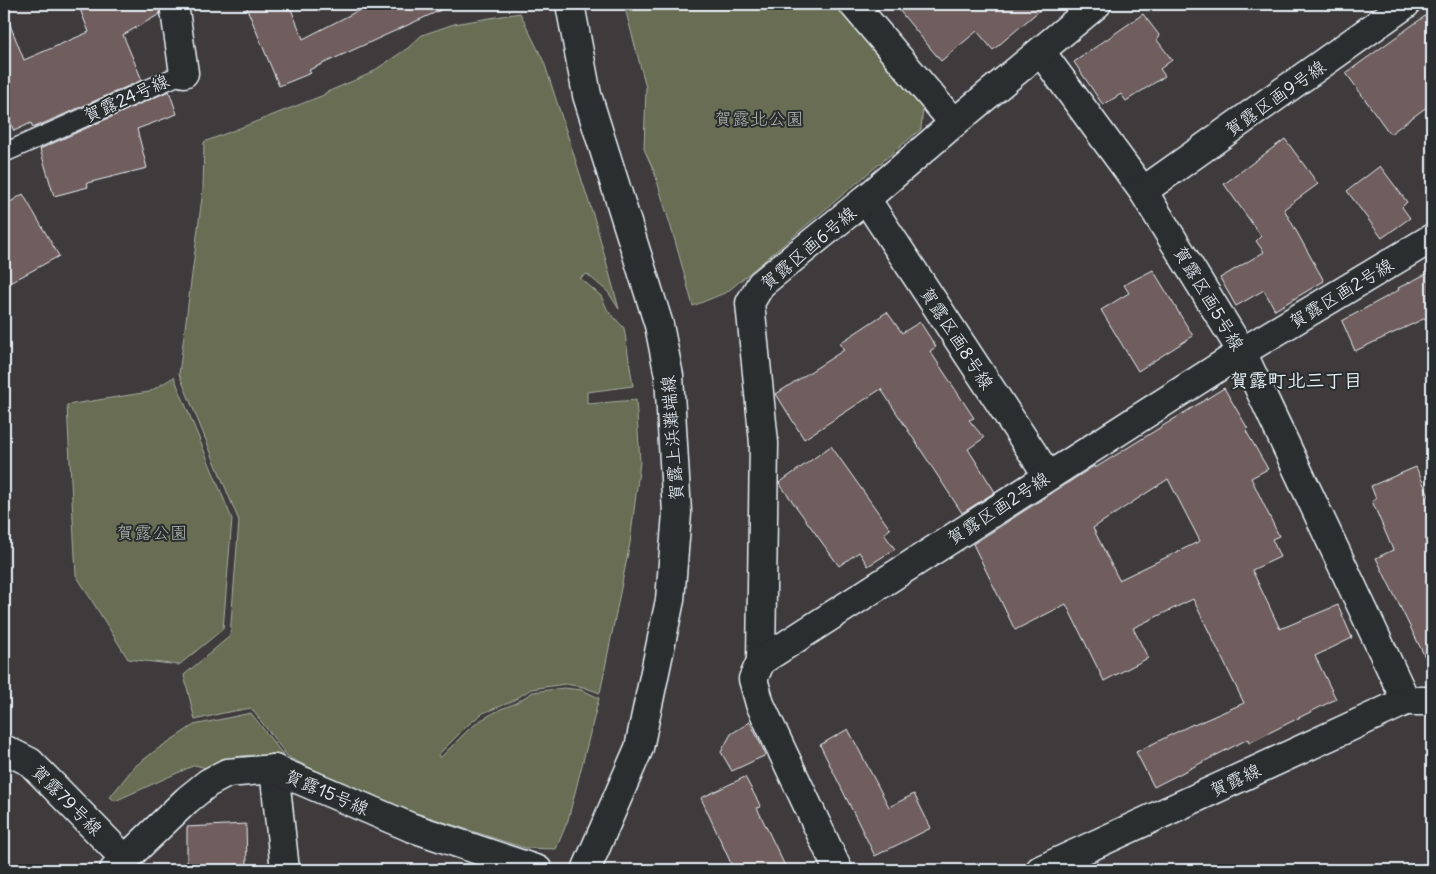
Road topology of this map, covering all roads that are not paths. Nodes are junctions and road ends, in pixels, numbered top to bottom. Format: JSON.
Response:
{"nodes":[{"id":1,"x":174,"y":4,"type":"edge"},
{"id":2,"x":570,"y":4,"type":"edge"},
{"id":3,"x":853,"y":4,"type":"edge"},
{"id":4,"x":1097,"y":4,"type":"edge"},
{"id":5,"x":1406,"y":4,"type":"edge"},
{"id":6,"x":1041,"y":52,"type":"junction"},
{"id":7,"x":184,"y":72,"type":"joint"},
{"id":8,"x":954,"y":123,"type":"junction"},
{"id":9,"x":4,"y":153,"type":"edge"},
{"id":10,"x":1143,"y":191,"type":"junction"},
{"id":11,"x":866,"y":199,"type":"junction"},
{"id":12,"x":1432,"y":238,"type":"edge"},
{"id":13,"x":1242,"y":352,"type":"junction"},
{"id":14,"x":1048,"y":476,"type":"junction"},
{"id":15,"x":761,"y":661,"type":"junction"},
{"id":16,"x":1406,"y":701,"type":"junction"},
{"id":17,"x":1432,"y":702,"type":"edge"},
{"id":18,"x":4,"y":749,"type":"edge"},
{"id":19,"x":274,"y":769,"type":"junction"},
{"id":20,"x":120,"y":865,"type":"edge"},
{"id":21,"x":285,"y":870,"type":"edge"},
{"id":22,"x":538,"y":870,"type":"edge"},
{"id":23,"x":586,"y":870,"type":"edge"},
{"id":24,"x":838,"y":870,"type":"edge"},
{"id":25,"x":1040,"y":870,"type":"edge"}],
"edges":[{"from":1,"to":7,"type":"street","name":"賀露24号線"},
{"from":2,"to":23,"type":"street","name":"賀露上浜灘端線"},
{"from":3,"to":8,"type":"street"},
{"from":4,"to":6,"type":"street","name":"賀露区画6号線"},
{"from":5,"to":10,"type":"street","name":"賀露区画9号線"},
{"from":6,"to":8,"type":"street","name":"賀露区画6号線"},
{"from":6,"to":10,"type":"street","name":"賀露区画5号線"},
{"from":7,"to":9,"type":"lane","name":"賀露24号線"},
{"from":8,"to":11,"type":"street","name":"賀露区画6号線"},
{"from":10,"to":13,"type":"street","name":"賀露区画5号線"},
{"from":11,"to":14,"type":"street","name":"賀露区画8号線"},
{"from":11,"to":15,"type":"street","name":"賀露区画6号線"},
{"from":12,"to":13,"type":"street","name":"賀露区画2号線"},
{"from":13,"to":14,"type":"street","name":"賀露区画2号線"},
{"from":13,"to":16,"type":"street","name":"賀露区画5号線"},
{"from":14,"to":15,"type":"street","name":"賀露区画2号線"},
{"from":15,"to":24,"type":"street"},
{"from":16,"to":17,"type":"street","name":"賀露線"},
{"from":16,"to":25,"type":"street","name":"賀露線"},
{"from":18,"to":20,"type":"street","name":"賀露79号線"},
{"from":19,"to":20,"type":"street","name":"賀露15号線"},
{"from":19,"to":21,"type":"street"},
{"from":19,"to":22,"type":"street","name":"賀露15号線"}]}
